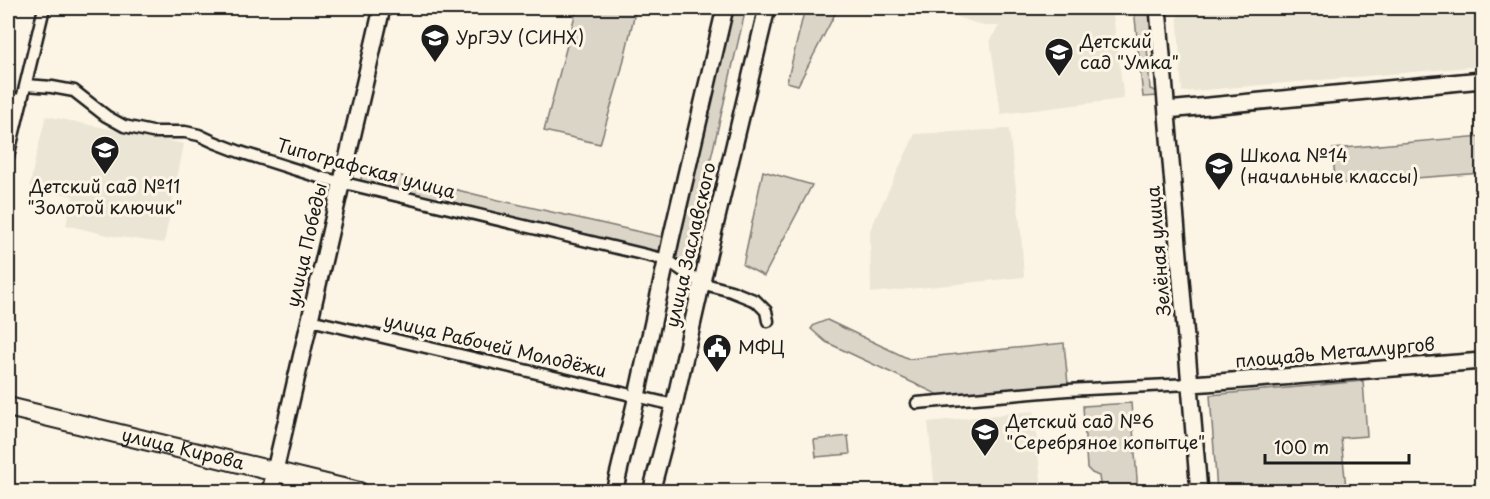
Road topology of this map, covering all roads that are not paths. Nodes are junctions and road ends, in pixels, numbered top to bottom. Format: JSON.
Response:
{"nodes":[{"id":1,"x":44,"y":8,"type":"edge"},
{"id":2,"x":382,"y":8,"type":"edge"},
{"id":3,"x":725,"y":8,"type":"edge"},
{"id":4,"x":767,"y":8,"type":"edge"},
{"id":5,"x":1158,"y":8,"type":"edge"},
{"id":6,"x":1482,"y":80,"type":"edge"},
{"id":7,"x":26,"y":85,"type":"junction"},
{"id":8,"x":8,"y":97,"type":"edge"},
{"id":9,"x":22,"y":101,"type":"junction"},
{"id":10,"x":1167,"y":110,"type":"junction"},
{"id":11,"x":8,"y":157,"type":"edge"},
{"id":12,"x":342,"y":183,"type":"junction"},
{"id":13,"x":667,"y":260,"type":"junction"},
{"id":14,"x":701,"y":283,"type":"junction"},
{"id":15,"x":310,"y":320,"type":"junction"},
{"id":16,"x":768,"y":321,"type":"dead end"},
{"id":17,"x":1482,"y":361,"type":"edge"},
{"id":18,"x":1190,"y":384,"type":"junction"},
{"id":19,"x":637,"y":396,"type":"junction"},
{"id":20,"x":917,"y":403,"type":"dead end"},
{"id":21,"x":674,"y":405,"type":"junction"},
{"id":22,"x":8,"y":407,"type":"edge"},
{"id":23,"x":274,"y":472,"type":"junction"},
{"id":24,"x":270,"y":492,"type":"edge"},
{"id":25,"x":359,"y":492,"type":"edge"},
{"id":26,"x":614,"y":492,"type":"edge"},
{"id":27,"x":651,"y":492,"type":"edge"},
{"id":28,"x":1199,"y":492,"type":"edge"}],
"edges":[{"from":1,"to":7,"type":"street"},
{"from":2,"to":12,"type":"street","name":"улица Победы"},
{"from":3,"to":13,"type":"street","name":"улица Заславского"},
{"from":4,"to":14,"type":"street","name":"улица Заславского"},
{"from":5,"to":10,"type":"street","name":"Зелёная улица"},
{"from":6,"to":10,"type":"street"},
{"from":7,"to":9,"type":"street"},
{"from":7,"to":12,"type":"street","name":"Типографская улица"},
{"from":8,"to":9,"type":"street"},
{"from":9,"to":11,"type":"street"},
{"from":10,"to":18,"type":"street","name":"Зелёная улица"},
{"from":12,"to":13,"type":"street","name":"Типографская улица"},
{"from":12,"to":15,"type":"street","name":"улица Победы"},
{"from":13,"to":14,"type":"street","name":"Типографская улица"},
{"from":13,"to":19,"type":"street","name":"улица Заславского"},
{"from":14,"to":16,"type":"street"},
{"from":14,"to":21,"type":"street","name":"улица Заславского"},
{"from":15,"to":19,"type":"street","name":"улица Рабочей Молодёжи"},
{"from":15,"to":23,"type":"street","name":"улица Победы"},
{"from":17,"to":18,"type":"street","name":"площадь Металлургов"},
{"from":18,"to":20,"type":"street"},
{"from":18,"to":28,"type":"street","name":"Зелёная улица"},
{"from":19,"to":21,"type":"street","name":"улица Рабочей Молодёжи"},
{"from":19,"to":26,"type":"street","name":"улица Заславского"},
{"from":21,"to":27,"type":"street","name":"улица Заславского"},
{"from":22,"to":23,"type":"main road","name":"улица Кирова"},
{"from":23,"to":24,"type":"street","name":"улица Победы"},
{"from":23,"to":25,"type":"main road","name":"улица Кирова"}]}
